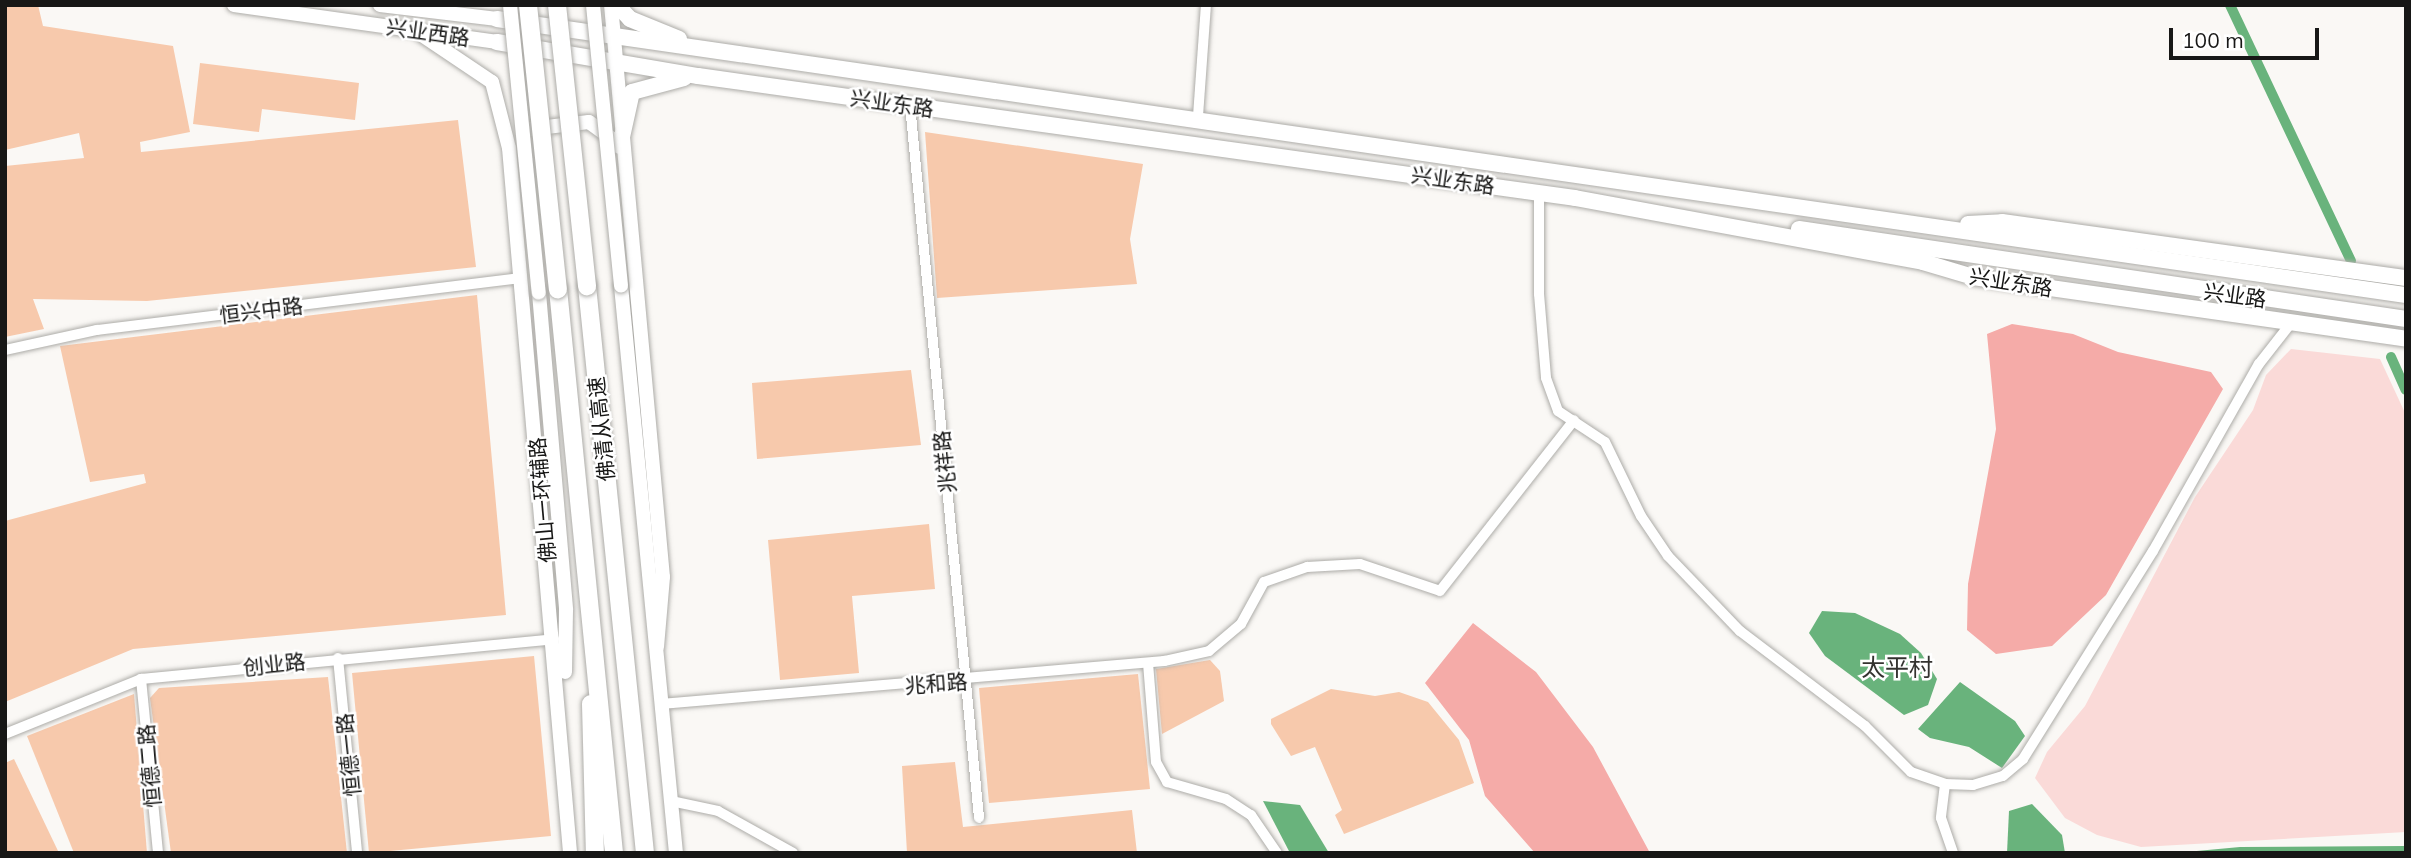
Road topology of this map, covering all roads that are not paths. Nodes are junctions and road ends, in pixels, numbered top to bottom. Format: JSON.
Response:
{"nodes":[{"id":1,"x":234,"y":5,"type":"edge"},
{"id":2,"x":380,"y":5,"type":"edge"},
{"id":3,"x":430,"y":5,"type":"edge"},
{"id":4,"x":510,"y":5,"type":"edge"},
{"id":5,"x":528,"y":5,"type":"edge"},
{"id":6,"x":557,"y":5,"type":"edge"},
{"id":7,"x":593,"y":5,"type":"edge"},
{"id":8,"x":611,"y":5,"type":"edge"},
{"id":9,"x":617,"y":5,"type":"edge"},
{"id":10,"x":1206,"y":5,"type":"edge"},
{"id":11,"x":410,"y":9,"type":"junction"},
{"id":12,"x":497,"y":19,"type":"joint"},
{"id":13,"x":413,"y":29,"type":"junction"},
{"id":14,"x":616,"y":38,"type":"junction"},
{"id":15,"x":497,"y":42,"type":"joint"},
{"id":16,"x":714,"y":51,"type":"junction"},
{"id":17,"x":615,"y":59,"type":"junction"},
{"id":18,"x":698,"y":76,"type":"junction"},
{"id":19,"x":910,"y":105,"type":"junction"},
{"id":20,"x":1198,"y":117,"type":"junction"},
{"id":21,"x":620,"y":146,"type":"junction"},
{"id":22,"x":509,"y":148,"type":"junction"},
{"id":23,"x":1539,"y":193,"type":"junction"},
{"id":24,"x":1575,"y":198,"type":"junction"},
{"id":25,"x":1937,"y":226,"type":"junction"},
{"id":26,"x":518,"y":278,"type":"junction"},
{"id":27,"x":2406,"y":278,"type":"edge"},
{"id":28,"x":2406,"y":295,"type":"edge"},
{"id":29,"x":2406,"y":319,"type":"edge"},
{"id":30,"x":2291,"y":323,"type":"junction"},
{"id":31,"x":2406,"y":339,"type":"edge"},
{"id":32,"x":5,"y":350,"type":"edge"},
{"id":33,"x":1574,"y":420,"type":"junction"},
{"id":34,"x":592,"y":620,"type":"junction"},
{"id":35,"x":554,"y":639,"type":"junction"},
{"id":36,"x":657,"y":647,"type":"junction"},
{"id":37,"x":338,"y":658,"type":"junction"},
{"id":38,"x":1148,"y":663,"type":"junction"},
{"id":39,"x":141,"y":679,"type":"junction"},
{"id":40,"x":965,"y":681,"type":"junction"},
{"id":41,"x":661,"y":704,"type":"junction"},
{"id":42,"x":561,"y":706,"type":"junction"},
{"id":43,"x":5,"y":734,"type":"edge"},
{"id":44,"x":1945,"y":784,"type":"junction"},
{"id":45,"x":671,"y":801,"type":"junction"},
{"id":46,"x":979,"y":818,"type":"dead end"},
{"id":47,"x":158,"y":853,"type":"edge"},
{"id":48,"x":358,"y":853,"type":"edge"},
{"id":49,"x":570,"y":853,"type":"edge"},
{"id":50,"x":595,"y":853,"type":"edge"},
{"id":51,"x":614,"y":853,"type":"edge"},
{"id":52,"x":645,"y":853,"type":"edge"},
{"id":53,"x":676,"y":853,"type":"edge"},
{"id":54,"x":793,"y":853,"type":"edge"},
{"id":55,"x":1277,"y":853,"type":"edge"},
{"id":56,"x":1953,"y":853,"type":"edge"}],
"edges":[{"from":1,"to":13,"type":"main road","name":"兴业西路"},
{"from":2,"to":11,"type":"main road","name":"兴业西路"},
{"from":3,"to":11,"type":"main road"},
{"from":4,"to":42,"type":"main road","bridge":true},
{"from":5,"to":34,"type":"highway","name":"佛清从高速","bridge":true},
{"from":6,"to":52,"type":"highway","name":"佛清从高速","bridge":true},
{"from":7,"to":36,"type":"main road","bridge":true},
{"from":8,"to":14,"type":"main road"},
{"from":9,"to":16,"type":"main road"},
{"from":10,"to":20,"type":"street"},
{"from":11,"to":12,"type":"main road","name":"兴业西路"},
{"from":12,"to":14,"type":"main road","name":"兴业东路"},
{"from":13,"to":15,"type":"main road","name":"兴业西路"},
{"from":13,"to":22,"type":"main road","name":"佛山一环辅路"},
{"from":14,"to":16,"type":"main road","name":"兴业东路"},
{"from":14,"to":17,"type":"main road"},
{"from":15,"to":17,"type":"main road","name":"兴业东路"},
{"from":16,"to":20,"type":"main road","name":"兴业东路"},
{"from":17,"to":18,"type":"main road","name":"兴业东路"},
{"from":17,"to":21,"type":"main road"},
{"from":18,"to":19,"type":"main road","name":"兴业东路"},
{"from":18,"to":21,"type":"main road"},
{"from":19,"to":23,"type":"main road","name":"兴业东路"},
{"from":19,"to":40,"type":"street","name":"兆祥路"},
{"from":20,"to":25,"type":"main road","name":"兴业东路"},
{"from":21,"to":22,"type":"main road"},
{"from":21,"to":36,"type":"main road"},
{"from":22,"to":26,"type":"main road","name":"佛山一环辅路"},
{"from":23,"to":24,"type":"main road","name":"兴业东路"},
{"from":23,"to":33,"type":"street"},
{"from":24,"to":29,"type":"main road","name":"兴业路"},
{"from":24,"to":30,"type":"main road","name":"兴业东路"},
{"from":25,"to":27,"type":"main road"},
{"from":25,"to":28,"type":"main road","name":"兴业东路"},
{"from":26,"to":32,"type":"street","name":"恒兴中路"},
{"from":26,"to":35,"type":"main road","name":"佛山一环辅路"},
{"from":30,"to":31,"type":"main road","name":"兴业东路"},
{"from":30,"to":44,"type":"street"},
{"from":33,"to":38,"type":"street","name":"兆和路"},
{"from":33,"to":44,"type":"street"},
{"from":34,"to":50,"type":"highway"},
{"from":34,"to":51,"type":"highway","name":"佛清从高速"},
{"from":35,"to":37,"type":"street","name":"创业路"},
{"from":35,"to":42,"type":"main road","name":"佛山一环辅路"},
{"from":36,"to":41,"type":"main road"},
{"from":37,"to":39,"type":"street","name":"创业路"},
{"from":37,"to":48,"type":"street","name":"恒德一路"},
{"from":38,"to":40,"type":"street","name":"兆和路"},
{"from":38,"to":55,"type":"street"},
{"from":39,"to":43,"type":"street","name":"创业路"},
{"from":39,"to":47,"type":"street","name":"恒德二路"},
{"from":40,"to":41,"type":"street","name":"兆和路"},
{"from":40,"to":46,"type":"street","name":"兆祥路"},
{"from":41,"to":45,"type":"main road"},
{"from":42,"to":49,"type":"main road","name":"佛山一环辅路"},
{"from":44,"to":56,"type":"street"},
{"from":45,"to":53,"type":"main road"},
{"from":45,"to":54,"type":"street"}]}
